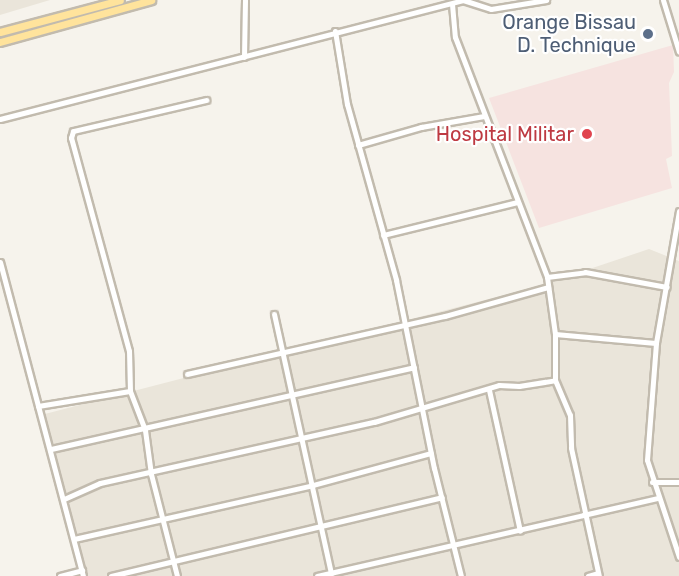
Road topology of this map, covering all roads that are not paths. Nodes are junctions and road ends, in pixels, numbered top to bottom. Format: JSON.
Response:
{"nodes":[{"id":1,"x":120,"y":0,"type":"edge"},
{"id":2,"x":151,"y":0,"type":"edge"},
{"id":3,"x":245,"y":0,"type":"edge"},
{"id":4,"x":462,"y":0,"type":"edge"},
{"id":5,"x":546,"y":0,"type":"edge"},
{"id":6,"x":663,"y":0,"type":"edge"},
{"id":7,"x":452,"y":4,"type":"junction"},
{"id":8,"x":335,"y":31,"type":"junction"},
{"id":9,"x":0,"y":32,"type":"edge"},
{"id":10,"x":677,"y":38,"type":"edge"},
{"id":11,"x":0,"y":42,"type":"edge"},
{"id":12,"x":679,"y":52,"type":"edge"},
{"id":13,"x":244,"y":57,"type":"junction"},
{"id":14,"x":206,"y":100,"type":"dead end"},
{"id":15,"x":484,"y":116,"type":"junction"},
{"id":16,"x":0,"y":119,"type":"edge"},
{"id":17,"x":358,"y":145,"type":"junction"},
{"id":18,"x":517,"y":202,"type":"junction"},
{"id":19,"x":679,"y":215,"type":"edge"},
{"id":20,"x":383,"y":235,"type":"junction"},
{"id":21,"x":0,"y":262,"type":"edge"},
{"id":22,"x":547,"y":277,"type":"junction"},
{"id":23,"x":548,"y":287,"type":"junction"},
{"id":24,"x":667,"y":287,"type":"junction"},
{"id":25,"x":274,"y":314,"type":"dead end"},
{"id":26,"x":405,"y":325,"type":"junction"},
{"id":27,"x":555,"y":334,"type":"junction"},
{"id":28,"x":656,"y":343,"type":"junction"},
{"id":29,"x":283,"y":351,"type":"junction"},
{"id":30,"x":414,"y":367,"type":"junction"},
{"id":31,"x":186,"y":374,"type":"dead end"},
{"id":32,"x":555,"y":380,"type":"junction"},
{"id":33,"x":489,"y":390,"type":"junction"},
{"id":34,"x":130,"y":391,"type":"junction"},
{"id":35,"x":293,"y":396,"type":"junction"},
{"id":36,"x":38,"y":406,"type":"junction"},
{"id":37,"x":423,"y":409,"type":"junction"},
{"id":38,"x":145,"y":430,"type":"junction"},
{"id":39,"x":304,"y":439,"type":"junction"},
{"id":40,"x":51,"y":449,"type":"junction"},
{"id":41,"x":431,"y":453,"type":"junction"},
{"id":42,"x":151,"y":474,"type":"junction"},
{"id":43,"x":652,"y":482,"type":"junction"},
{"id":44,"x":679,"y":482,"type":"edge"},
{"id":45,"x":313,"y":485,"type":"junction"},
{"id":46,"x":442,"y":497,"type":"junction"},
{"id":47,"x":658,"y":498,"type":"junction"},
{"id":48,"x":64,"y":499,"type":"junction"},
{"id":49,"x":584,"y":514,"type":"junction"},
{"id":50,"x":164,"y":519,"type":"junction"},
{"id":51,"x":321,"y":526,"type":"junction"},
{"id":52,"x":520,"y":531,"type":"junction"},
{"id":53,"x":74,"y":539,"type":"junction"},
{"id":54,"x":455,"y":547,"type":"junction"},
{"id":55,"x":679,"y":557,"type":"edge"},
{"id":56,"x":174,"y":562,"type":"junction"},
{"id":57,"x":82,"y":573,"type":"edge"},
{"id":58,"x":331,"y":574,"type":"edge"},
{"id":59,"x":599,"y":575,"type":"edge"},
{"id":60,"x":60,"y":576,"type":"edge"},
{"id":61,"x":111,"y":576,"type":"edge"},
{"id":62,"x":177,"y":576,"type":"edge"},
{"id":63,"x":317,"y":576,"type":"edge"},
{"id":64,"x":461,"y":576,"type":"edge"},
{"id":65,"x":588,"y":576,"type":"edge"}],
"edges":[{"from":1,"to":9,"type":"main road"},
{"from":2,"to":11,"type":"main road"},
{"from":3,"to":13,"type":"street"},
{"from":4,"to":5,"type":"street"},
{"from":4,"to":7,"type":"street"},
{"from":6,"to":10,"type":"street"},
{"from":7,"to":8,"type":"street"},
{"from":7,"to":15,"type":"street"},
{"from":8,"to":13,"type":"street"},
{"from":8,"to":17,"type":"street"},
{"from":10,"to":12,"type":"street"},
{"from":13,"to":16,"type":"street"},
{"from":14,"to":34,"type":"street"},
{"from":15,"to":17,"type":"street"},
{"from":15,"to":18,"type":"street"},
{"from":17,"to":20,"type":"street"},
{"from":18,"to":20,"type":"street"},
{"from":18,"to":22,"type":"street"},
{"from":19,"to":24,"type":"street"},
{"from":20,"to":26,"type":"street"},
{"from":21,"to":36,"type":"street"},
{"from":22,"to":23,"type":"street"},
{"from":22,"to":24,"type":"street"},
{"from":23,"to":26,"type":"street"},
{"from":23,"to":27,"type":"street"},
{"from":24,"to":28,"type":"street"},
{"from":25,"to":29,"type":"street"},
{"from":26,"to":29,"type":"street"},
{"from":26,"to":30,"type":"street"},
{"from":27,"to":28,"type":"street"},
{"from":27,"to":32,"type":"street"},
{"from":28,"to":43,"type":"street"},
{"from":29,"to":31,"type":"street"},
{"from":29,"to":35,"type":"street"},
{"from":30,"to":35,"type":"street"},
{"from":30,"to":37,"type":"street"},
{"from":32,"to":33,"type":"street"},
{"from":32,"to":49,"type":"street"},
{"from":33,"to":37,"type":"street"},
{"from":33,"to":52,"type":"street"},
{"from":34,"to":36,"type":"street"},
{"from":34,"to":38,"type":"street"},
{"from":35,"to":38,"type":"street"},
{"from":35,"to":39,"type":"street"},
{"from":36,"to":40,"type":"street"},
{"from":37,"to":39,"type":"street"},
{"from":37,"to":41,"type":"street"},
{"from":38,"to":40,"type":"street"},
{"from":38,"to":42,"type":"street"},
{"from":39,"to":42,"type":"street"},
{"from":39,"to":45,"type":"street"},
{"from":40,"to":48,"type":"street"},
{"from":41,"to":45,"type":"street"},
{"from":41,"to":46,"type":"street"},
{"from":42,"to":48,"type":"street"},
{"from":42,"to":50,"type":"street"},
{"from":43,"to":44,"type":"street"},
{"from":43,"to":47,"type":"street"},
{"from":45,"to":50,"type":"street"},
{"from":45,"to":51,"type":"street"},
{"from":46,"to":51,"type":"street"},
{"from":46,"to":54,"type":"street"},
{"from":47,"to":49,"type":"street"},
{"from":47,"to":55,"type":"street"},
{"from":48,"to":53,"type":"street"},
{"from":49,"to":52,"type":"street"},
{"from":49,"to":59,"type":"street"},
{"from":50,"to":53,"type":"street"},
{"from":50,"to":56,"type":"street"},
{"from":51,"to":56,"type":"street"},
{"from":51,"to":58,"type":"street"},
{"from":52,"to":54,"type":"street"},
{"from":53,"to":57,"type":"street"},
{"from":54,"to":58,"type":"street"},
{"from":54,"to":64,"type":"street"},
{"from":56,"to":61,"type":"street"},
{"from":56,"to":62,"type":"street"},
{"from":57,"to":60,"type":"street"},
{"from":58,"to":63,"type":"street"},
{"from":59,"to":65,"type":"street"}]}
